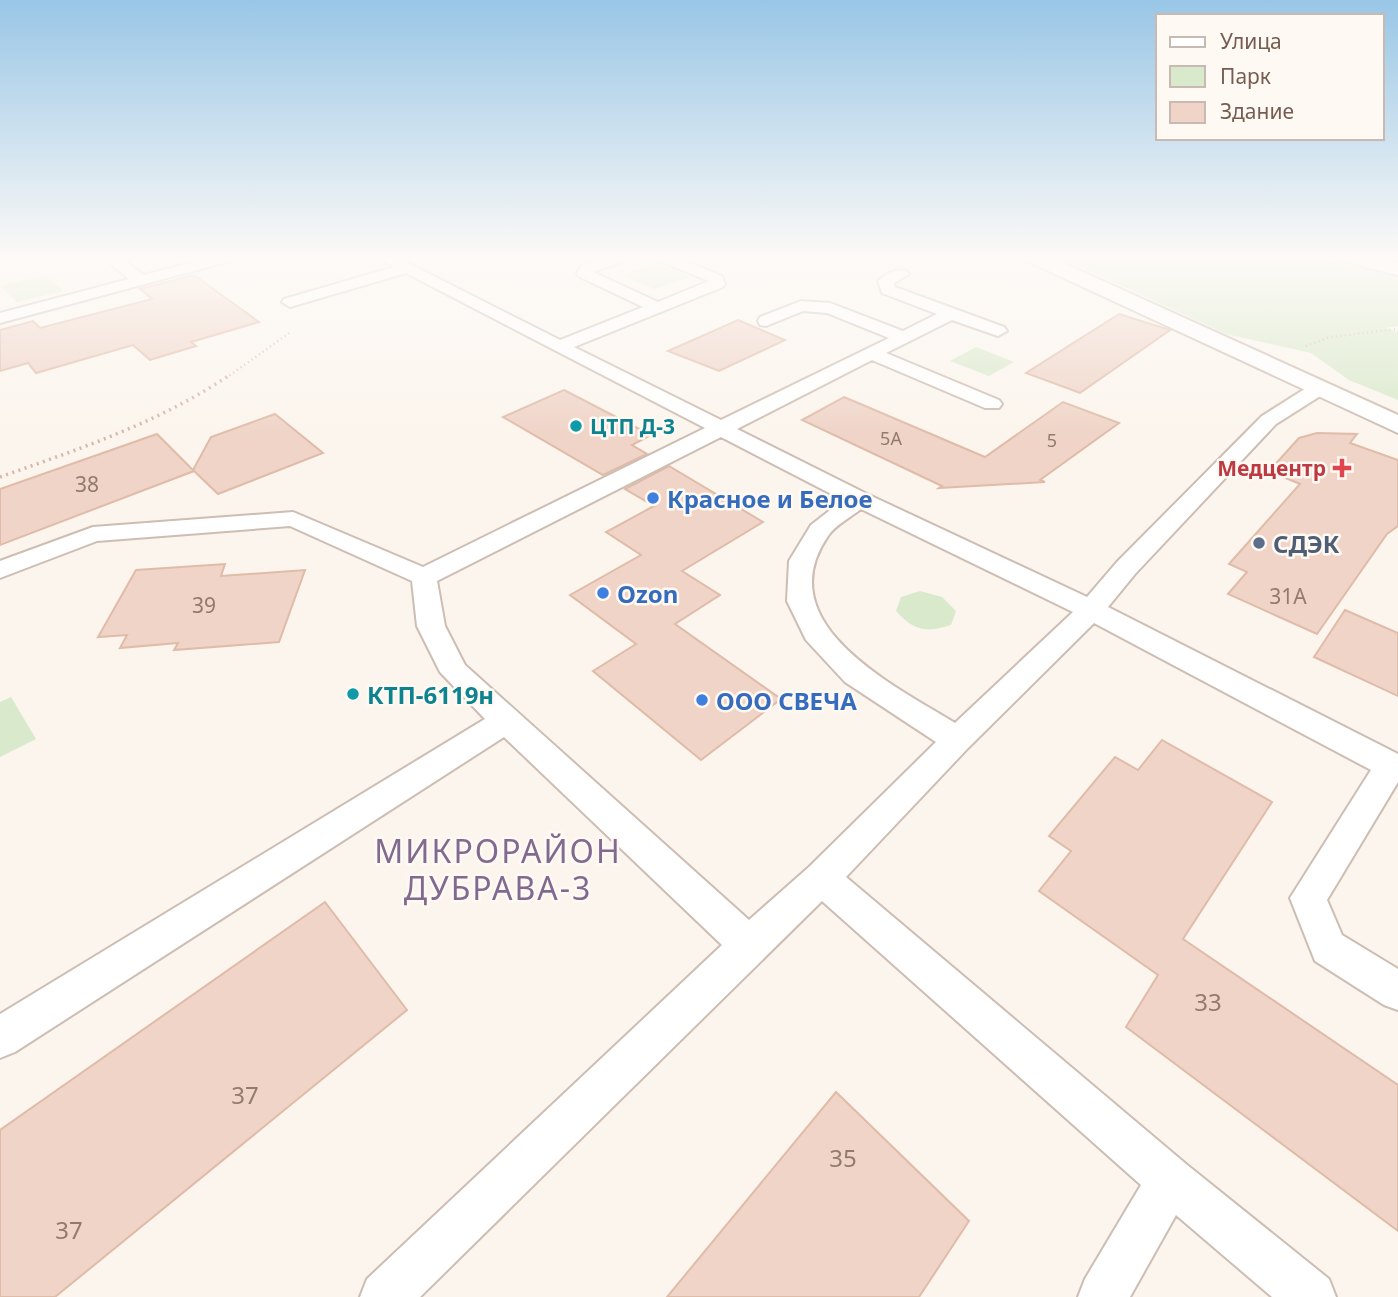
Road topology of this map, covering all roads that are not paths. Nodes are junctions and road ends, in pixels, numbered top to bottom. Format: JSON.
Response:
{"nodes":[{"id":1,"x":505,"y":318,"type":"edge"},
{"id":2,"x":633,"y":318,"type":"edge"},
{"id":3,"x":774,"y":318,"type":"edge"},
{"id":4,"x":854,"y":318,"type":"edge"},
{"id":5,"x":943,"y":318,"type":"edge"},
{"id":6,"x":960,"y":318,"type":"edge"},
{"id":7,"x":1166,"y":318,"type":"edge"},
{"id":8,"x":766,"y":321,"type":"dead end"},
{"id":9,"x":998,"y":331,"type":"dead end"},
{"id":10,"x":903,"y":337,"type":"junction"},
{"id":11,"x":560,"y":346,"type":"junction"},
{"id":12,"x":873,"y":354,"type":"junction"},
{"id":13,"x":1318,"y":389,"type":"junction"},
{"id":14,"x":992,"y":404,"type":"dead end"},
{"id":15,"x":1398,"y":425,"type":"edge"},
{"id":16,"x":722,"y":428,"type":"junction"},
{"id":17,"x":859,"y":499,"type":"junction"},
{"id":18,"x":0,"y":570,"type":"edge"},
{"id":19,"x":424,"y":577,"type":"junction"},
{"id":20,"x":1091,"y":611,"type":"junction"},
{"id":21,"x":505,"y":721,"type":"junction"},
{"id":22,"x":957,"y":740,"type":"junction"},
{"id":23,"x":1394,"y":767,"type":"edge"},
{"id":24,"x":822,"y":878,"type":"junction"},
{"id":25,"x":749,"y":945,"type":"junction"},
{"id":26,"x":1398,"y":991,"type":"edge"},
{"id":27,"x":0,"y":1037,"type":"edge"},
{"id":28,"x":1170,"y":1180,"type":"junction"},
{"id":29,"x":386,"y":1297,"type":"edge"},
{"id":30,"x":1103,"y":1297,"type":"edge"},
{"id":31,"x":1311,"y":1297,"type":"edge"}],
"edges":[{"from":1,"to":11,"type":"lane"},
{"from":2,"to":11,"type":"lane"},
{"from":3,"to":8,"type":"lane"},
{"from":4,"to":10,"type":"lane"},
{"from":5,"to":10,"type":"lane"},
{"from":6,"to":9,"type":"lane"},
{"from":7,"to":13,"type":"street"},
{"from":10,"to":12,"type":"lane"},
{"from":11,"to":16,"type":"lane"},
{"from":12,"to":14,"type":"lane"},
{"from":12,"to":16,"type":"lane"},
{"from":13,"to":15,"type":"street"},
{"from":13,"to":20,"type":"lane"},
{"from":16,"to":17,"type":"lane"},
{"from":16,"to":19,"type":"lane"},
{"from":17,"to":20,"type":"lane"},
{"from":17,"to":22,"type":"lane"},
{"from":18,"to":19,"type":"lane"},
{"from":19,"to":21,"type":"lane"},
{"from":20,"to":22,"type":"lane"},
{"from":20,"to":23,"type":"lane"},
{"from":21,"to":25,"type":"lane"},
{"from":21,"to":27,"type":"lane"},
{"from":22,"to":24,"type":"lane"},
{"from":23,"to":26,"type":"lane"},
{"from":24,"to":25,"type":"lane"},
{"from":24,"to":28,"type":"lane"},
{"from":25,"to":29,"type":"lane"},
{"from":28,"to":30,"type":"lane"},
{"from":28,"to":31,"type":"lane"}]}
